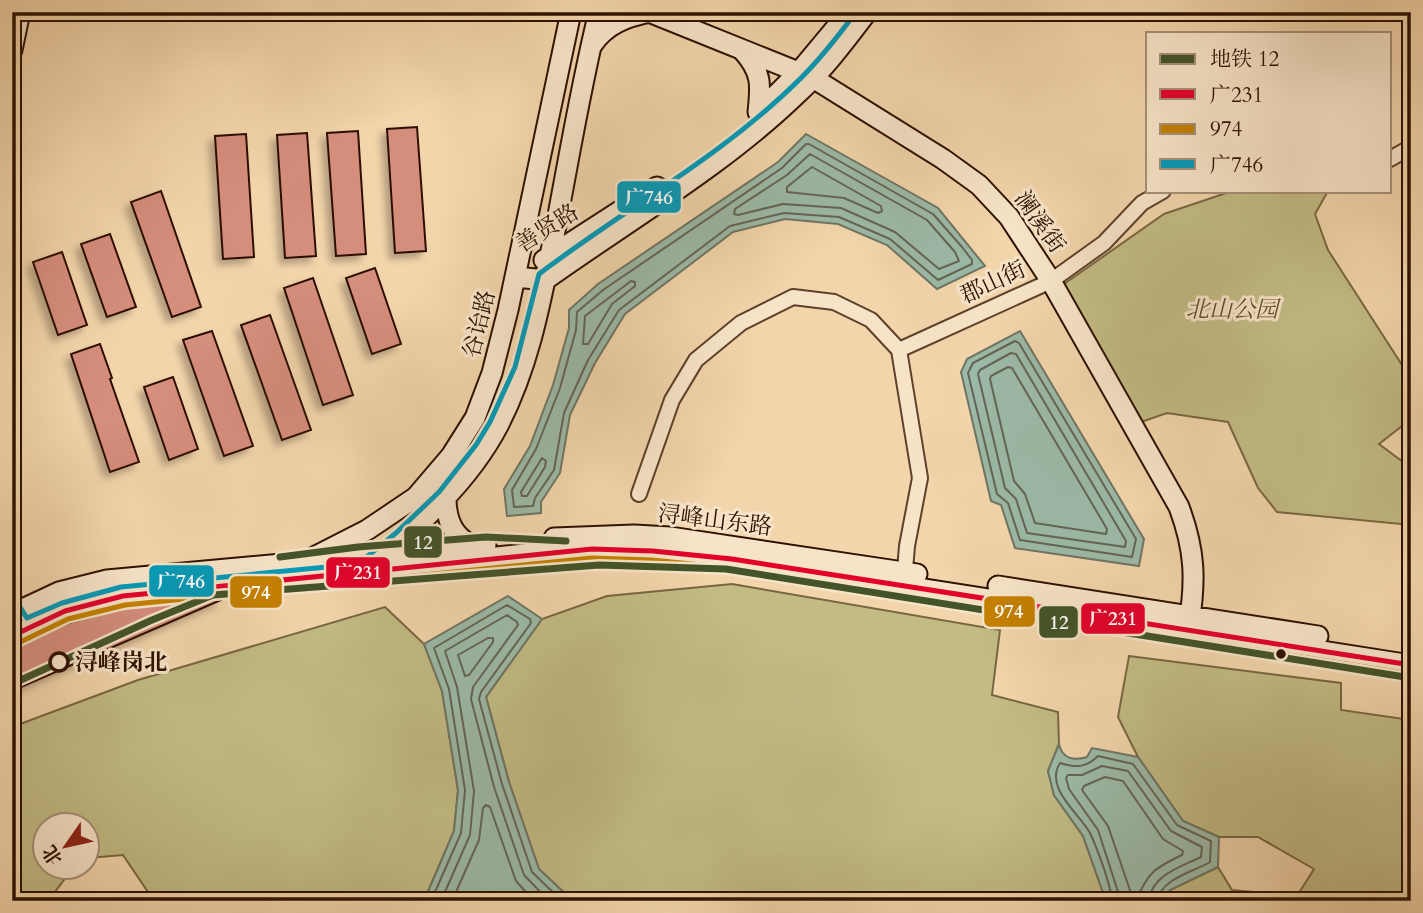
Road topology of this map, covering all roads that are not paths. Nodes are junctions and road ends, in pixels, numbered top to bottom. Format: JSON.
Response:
{"nodes":[{"id":1,"x":20,"y":12,"type":"edge"},
{"id":2,"x":556,"y":12,"type":"edge"},
{"id":3,"x":572,"y":12,"type":"edge"},
{"id":4,"x":599,"y":12,"type":"edge"},
{"id":5,"x":650,"y":12,"type":"edge"},
{"id":6,"x":849,"y":12,"type":"edge"},
{"id":7,"x":867,"y":12,"type":"edge"},
{"id":8,"x":565,"y":38,"type":"junction"},
{"id":9,"x":590,"y":49,"type":"junction"},
{"id":10,"x":12,"y":50,"type":"edge"},
{"id":11,"x":742,"y":50,"type":"junction"},
{"id":12,"x":806,"y":75,"type":"junction"},
{"id":13,"x":758,"y":112,"type":"junction"},
{"id":14,"x":1411,"y":147,"type":"edge"},
{"id":15,"x":1392,"y":158,"type":"edge"},
{"id":16,"x":1161,"y":192,"type":"edge"},
{"id":17,"x":559,"y":211,"type":"junction"},
{"id":18,"x":588,"y":232,"type":"junction"},
{"id":19,"x":550,"y":256,"type":"junction"},
{"id":20,"x":516,"y":277,"type":"junction"},
{"id":21,"x":545,"y":280,"type":"junction"},
{"id":22,"x":1051,"y":281,"type":"junction"},
{"id":23,"x":899,"y":351,"type":"junction"},
{"id":24,"x":639,"y":494,"type":"dead end"},
{"id":25,"x":416,"y":497,"type":"junction"},
{"id":26,"x":446,"y":498,"type":"junction"},
{"id":27,"x":396,"y":512,"type":"junction"},
{"id":28,"x":432,"y":512,"type":"junction"},
{"id":29,"x":474,"y":546,"type":"junction"},
{"id":30,"x":389,"y":560,"type":"junction"},
{"id":31,"x":300,"y":562,"type":"junction"},
{"id":32,"x":904,"y":579,"type":"junction"},
{"id":33,"x":15,"y":620,"type":"edge"},
{"id":34,"x":1190,"y":622,"type":"junction"},
{"id":35,"x":1411,"y":652,"type":"edge"},
{"id":36,"x":1411,"y":665,"type":"edge"}],
"edges":[{"from":1,"to":10,"type":"street"},
{"from":2,"to":8,"type":"street"},
{"from":3,"to":8,"type":"street","name":"谷诒路"},
{"from":4,"to":9,"type":"street"},
{"from":5,"to":9,"type":"street"},
{"from":5,"to":11,"type":"street","name":"澜溪街"},
{"from":6,"to":12,"type":"street","name":"善贤路"},
{"from":7,"to":12,"type":"street","name":"善贤路"},
{"from":8,"to":20,"type":"street","name":"谷诒路"},
{"from":9,"to":17,"type":"street"},
{"from":11,"to":12,"type":"street","name":"澜溪街"},
{"from":11,"to":13,"type":"street"},
{"from":12,"to":13,"type":"street","name":"善贤路"},
{"from":12,"to":21,"type":"street","name":"善贤路"},
{"from":12,"to":22,"type":"street","name":"澜溪街"},
{"from":13,"to":18,"type":"street","name":"善贤路"},
{"from":14,"to":15,"type":"street"},
{"from":16,"to":22,"type":"street","name":"郡山街"},
{"from":17,"to":18,"type":"street"},
{"from":17,"to":19,"type":"street"},
{"from":18,"to":19,"type":"street","name":"善贤路"},
{"from":19,"to":20,"type":"street","name":"善贤路"},
{"from":19,"to":21,"type":"street"},
{"from":20,"to":21,"type":"street","name":"善贤路"},
{"from":20,"to":25,"type":"street","name":"谷诒路"},
{"from":21,"to":26,"type":"street"},
{"from":22,"to":23,"type":"street","name":"郡山街"},
{"from":22,"to":34,"type":"street","name":"澜溪街"},
{"from":23,"to":24,"type":"street"},
{"from":23,"to":32,"type":"street"},
{"from":25,"to":27,"type":"street","name":"谷诒路"},
{"from":25,"to":28,"type":"street"},
{"from":26,"to":28,"type":"street"},
{"from":26,"to":29,"type":"street"},
{"from":27,"to":30,"type":"street"},
{"from":27,"to":31,"type":"street","name":"谷诒路"},
{"from":28,"to":30,"type":"street"},
{"from":29,"to":30,"type":"street","name":"浔峰山东路"},
{"from":29,"to":32,"type":"street","name":"浔峰山东路"},
{"from":30,"to":31,"type":"street","name":"浔峰山东路"},
{"from":30,"to":32,"type":"street","name":"浔峰山东路"},
{"from":30,"to":33,"type":"street","name":"浔峰山东路"},
{"from":31,"to":33,"type":"street","name":"浔峰山东路"},
{"from":32,"to":34,"type":"street","name":"浔峰山东路"},
{"from":34,"to":35,"type":"street","name":"浔峰山东路"},
{"from":34,"to":36,"type":"street","name":"浔峰山东路"}]}
